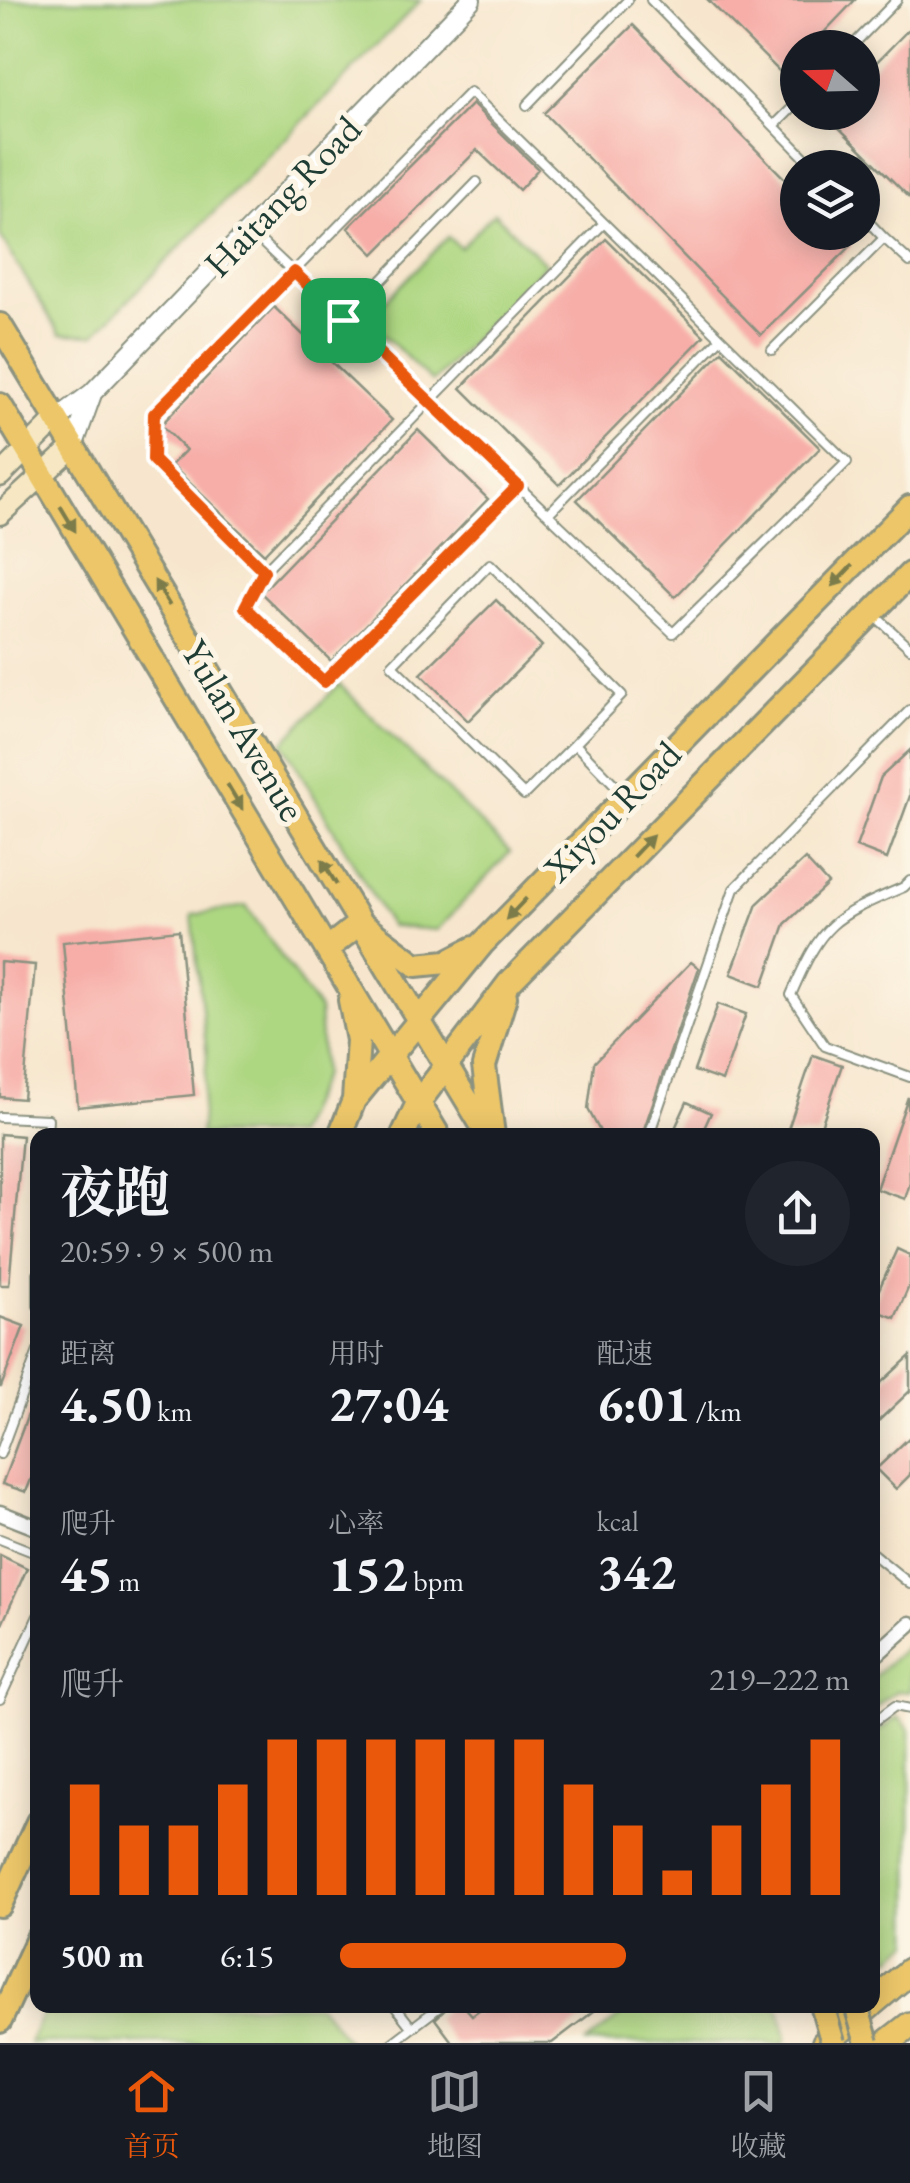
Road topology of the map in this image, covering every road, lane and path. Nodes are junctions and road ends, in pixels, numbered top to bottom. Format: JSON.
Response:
{"nodes":[{"id":1,"x":472,"y":0,"type":"edge"},
{"id":2,"x":628,"y":0,"type":"edge"},
{"id":3,"x":651,"y":0,"type":"edge"},
{"id":4,"x":896,"y":0,"type":"edge"},
{"id":5,"x":867,"y":30,"type":"edge"},
{"id":6,"x":528,"y":105,"type":"dead end"},
{"id":7,"x":780,"y":120,"type":"edge"},
{"id":8,"x":774,"y":126,"type":"junction"},
{"id":9,"x":798,"y":150,"type":"edge"},
{"id":10,"x":478,"y":182,"type":"dead end"},
{"id":11,"x":604,"y":223,"type":"junction"},
{"id":12,"x":249,"y":230,"type":"junction"},
{"id":13,"x":880,"y":234,"type":"edge"},
{"id":14,"x":884,"y":238,"type":"junction"},
{"id":15,"x":910,"y":262,"type":"edge"},
{"id":16,"x":294,"y":272,"type":"junction"},
{"id":17,"x":343,"y":320,"type":"junction"},
{"id":18,"x":0,"y":325,"type":"edge"},
{"id":19,"x":721,"y":338,"type":"junction"},
{"id":20,"x":772,"y":350,"type":"dead end"},
{"id":21,"x":92,"y":393,"type":"junction"},
{"id":22,"x":429,"y":401,"type":"junction"},
{"id":23,"x":0,"y":405,"type":"edge"},
{"id":24,"x":57,"y":419,"type":"junction"},
{"id":25,"x":74,"y":447,"type":"junction"},
{"id":26,"x":26,"y":449,"type":"junction"},
{"id":27,"x":0,"y":476,"type":"edge"},
{"id":28,"x":42,"y":476,"type":"junction"},
{"id":29,"x":518,"y":486,"type":"junction"},
{"id":30,"x":910,"y":506,"type":"edge"},
{"id":31,"x":0,"y":514,"type":"edge"},
{"id":32,"x":548,"y":514,"type":"junction"},
{"id":33,"x":264,"y":571,"type":"junction"},
{"id":34,"x":910,"y":574,"type":"edge"},
{"id":35,"x":872,"y":613,"type":"junction"},
{"id":36,"x":910,"y":648,"type":"edge"},
{"id":37,"x":910,"y":710,"type":"edge"},
{"id":38,"x":574,"y":744,"type":"junction"},
{"id":39,"x":626,"y":796,"type":"junction"},
{"id":40,"x":910,"y":881,"type":"edge"},
{"id":41,"x":360,"y":923,"type":"junction"},
{"id":42,"x":482,"y":944,"type":"junction"},
{"id":43,"x":326,"y":949,"type":"junction"},
{"id":44,"x":346,"y":982,"type":"junction"},
{"id":45,"x":509,"y":983,"type":"junction"},
{"id":46,"x":419,"y":1020,"type":"junction"},
{"id":47,"x":390,"y":1056,"type":"junction"},
{"id":48,"x":446,"y":1066,"type":"junction"},
{"id":49,"x":910,"y":1078,"type":"edge"},
{"id":50,"x":354,"y":1100,"type":"junction"},
{"id":51,"x":418,"y":1103,"type":"junction"},
{"id":52,"x":0,"y":1117,"type":"edge"},
{"id":53,"x":47,"y":1128,"type":"edge"},
{"id":54,"x":343,"y":1128,"type":"edge"},
{"id":55,"x":406,"y":1128,"type":"edge"},
{"id":56,"x":434,"y":1128,"type":"edge"},
{"id":57,"x":486,"y":1128,"type":"edge"},
{"id":58,"x":490,"y":1128,"type":"edge"},
{"id":59,"x":651,"y":1128,"type":"edge"},
{"id":60,"x":30,"y":1373,"type":"edge"},
{"id":61,"x":0,"y":1454,"type":"edge"},
{"id":62,"x":0,"y":1513,"type":"edge"},
{"id":63,"x":30,"y":1525,"type":"edge"},
{"id":64,"x":0,"y":1539,"type":"edge"},
{"id":65,"x":30,"y":1551,"type":"edge"},
{"id":66,"x":880,"y":1560,"type":"edge"},
{"id":67,"x":910,"y":1584,"type":"edge"},
{"id":68,"x":910,"y":1624,"type":"edge"},
{"id":69,"x":30,"y":1633,"type":"edge"},
{"id":70,"x":880,"y":1651,"type":"edge"},
{"id":71,"x":0,"y":1699,"type":"edge"},
{"id":72,"x":910,"y":1709,"type":"edge"},
{"id":73,"x":880,"y":1717,"type":"edge"},
{"id":74,"x":30,"y":1835,"type":"edge"},
{"id":75,"x":6,"y":1874,"type":"edge"},
{"id":76,"x":0,"y":1904,"type":"edge"},
{"id":77,"x":30,"y":1955,"type":"edge"},
{"id":78,"x":910,"y":1971,"type":"edge"},
{"id":79,"x":880,"y":1996,"type":"edge"},
{"id":80,"x":400,"y":2013,"type":"edge"},
{"id":81,"x":432,"y":2013,"type":"edge"},
{"id":82,"x":824,"y":2013,"type":"edge"},
{"id":83,"x":858,"y":2013,"type":"edge"},
{"id":84,"x":860,"y":2013,"type":"edge"},
{"id":85,"x":0,"y":2021,"type":"edge"},
{"id":86,"x":910,"y":2025,"type":"edge"},
{"id":87,"x":412,"y":2028,"type":"junction"},
{"id":88,"x":392,"y":2043,"type":"edge"},
{"id":89,"x":824,"y":2043,"type":"edge"},
{"id":90,"x":833,"y":2043,"type":"edge"},
{"id":91,"x":867,"y":2043,"type":"edge"},
{"id":92,"x":888,"y":2043,"type":"edge"}],
"edges":[{"from":1,"to":12,"type":"street","name":"Haitang Road"},
{"from":2,"to":6,"type":"lane"},
{"from":3,"to":8,"type":"lane"},
{"from":4,"to":5,"type":"lane"},
{"from":7,"to":8,"type":"lane"},
{"from":8,"to":9,"type":"lane"},
{"from":10,"to":17,"type":"lane"},
{"from":11,"to":16,"type":"lane"},
{"from":11,"to":19,"type":"lane"},
{"from":11,"to":22,"type":"lane"},
{"from":12,"to":16,"type":"lane"},
{"from":12,"to":21,"type":"street","name":"Haitang Road"},
{"from":13,"to":14,"type":"lane"},
{"from":14,"to":15,"type":"lane"},
{"from":14,"to":20,"type":"lane"},
{"from":16,"to":17,"type":"lane"},
{"from":16,"to":33,"type":"lane"},
{"from":17,"to":22,"type":"lane"},
{"from":18,"to":24,"type":"main road","name":"Yulan Avenue"},
{"from":19,"to":32,"type":"lane"},
{"from":19,"to":32,"type":"lane"},
{"from":21,"to":24,"type":"street","name":"Haitang Road"},
{"from":21,"to":25,"type":"street"},
{"from":22,"to":29,"type":"lane"},
{"from":22,"to":33,"type":"lane"},
{"from":23,"to":26,"type":"main road","name":"Yulan Avenue"},
{"from":24,"to":25,"type":"main road","name":"Yulan Avenue"},
{"from":24,"to":26,"type":"main road"},
{"from":25,"to":28,"type":"main road"},
{"from":41,"to":25,"type":"main road","name":"Yulan Avenue","one_way":true},
{"from":26,"to":27,"type":"main road"},
{"from":26,"to":28,"type":"main road","name":"Yulan Avenue"},
{"from":28,"to":31,"type":"main road"},
{"from":28,"to":43,"type":"main road","name":"Yulan Avenue","one_way":true},
{"from":29,"to":32,"type":"lane"},
{"from":29,"to":33,"type":"lane"},
{"from":30,"to":39,"type":"main road","name":"Xiyou Road","one_way":true},
{"from":34,"to":35,"type":"main road","name":"Xiyou Road"},
{"from":35,"to":36,"type":"lane"},
{"from":45,"to":35,"type":"main road","name":"Xiyou Road","one_way":true},
{"from":37,"to":59,"type":"lane"},
{"from":38,"to":38,"type":"lane"},
{"from":38,"to":39,"type":"lane"},
{"from":39,"to":42,"type":"main road","name":"Xiyou Road","one_way":true},
{"from":40,"to":49,"type":"lane"},
{"from":41,"to":42,"type":"main road"},
{"from":41,"to":43,"type":"main road"},
{"from":41,"to":46,"type":"main road","name":"Yulan Avenue"},
{"from":42,"to":46,"type":"main road","name":"Xiyou Road"},
{"from":43,"to":44,"type":"main road","name":"Yulan Avenue"},
{"from":44,"to":47,"type":"main road","name":"Yulan Avenue"},
{"from":44,"to":50,"type":"main road"},
{"from":45,"to":48,"type":"main road","name":"Xiyou Road"},
{"from":45,"to":58,"type":"main road"},
{"from":46,"to":47,"type":"main road","name":"Xiyou Road"},
{"from":46,"to":48,"type":"main road","name":"Yulan Avenue"},
{"from":47,"to":50,"type":"main road","name":"Xiyou Road"},
{"from":47,"to":51,"type":"main road","name":"Yulan Avenue"},
{"from":48,"to":51,"type":"main road","name":"Xiyou Road"},
{"from":48,"to":57,"type":"main road","name":"Yulan Avenue"},
{"from":50,"to":54,"type":"main road","name":"Xiyou Road"},
{"from":51,"to":55,"type":"main road","name":"Xiyou Road"},
{"from":51,"to":56,"type":"main road","name":"Yulan Avenue"},
{"from":52,"to":53,"type":"lane"},
{"from":60,"to":61,"type":"lane"},
{"from":62,"to":63,"type":"street"},
{"from":64,"to":65,"type":"lane"},
{"from":66,"to":67,"type":"lane"},
{"from":68,"to":70,"type":"street"},
{"from":69,"to":71,"type":"lane"},
{"from":72,"to":73,"type":"lane"},
{"from":74,"to":75,"type":"main road"},
{"from":75,"to":76,"type":"main road"},
{"from":77,"to":85,"type":"main road"},
{"from":78,"to":79,"type":"highway"},
{"from":80,"to":87,"type":"lane"},
{"from":81,"to":87,"type":"lane"},
{"from":82,"to":90,"type":"main road","bridge":true},
{"from":83,"to":91,"type":"main road","bridge":true},
{"from":84,"to":89,"type":"highway"},
{"from":86,"to":92,"type":"highway"},
{"from":87,"to":88,"type":"lane"}]}
